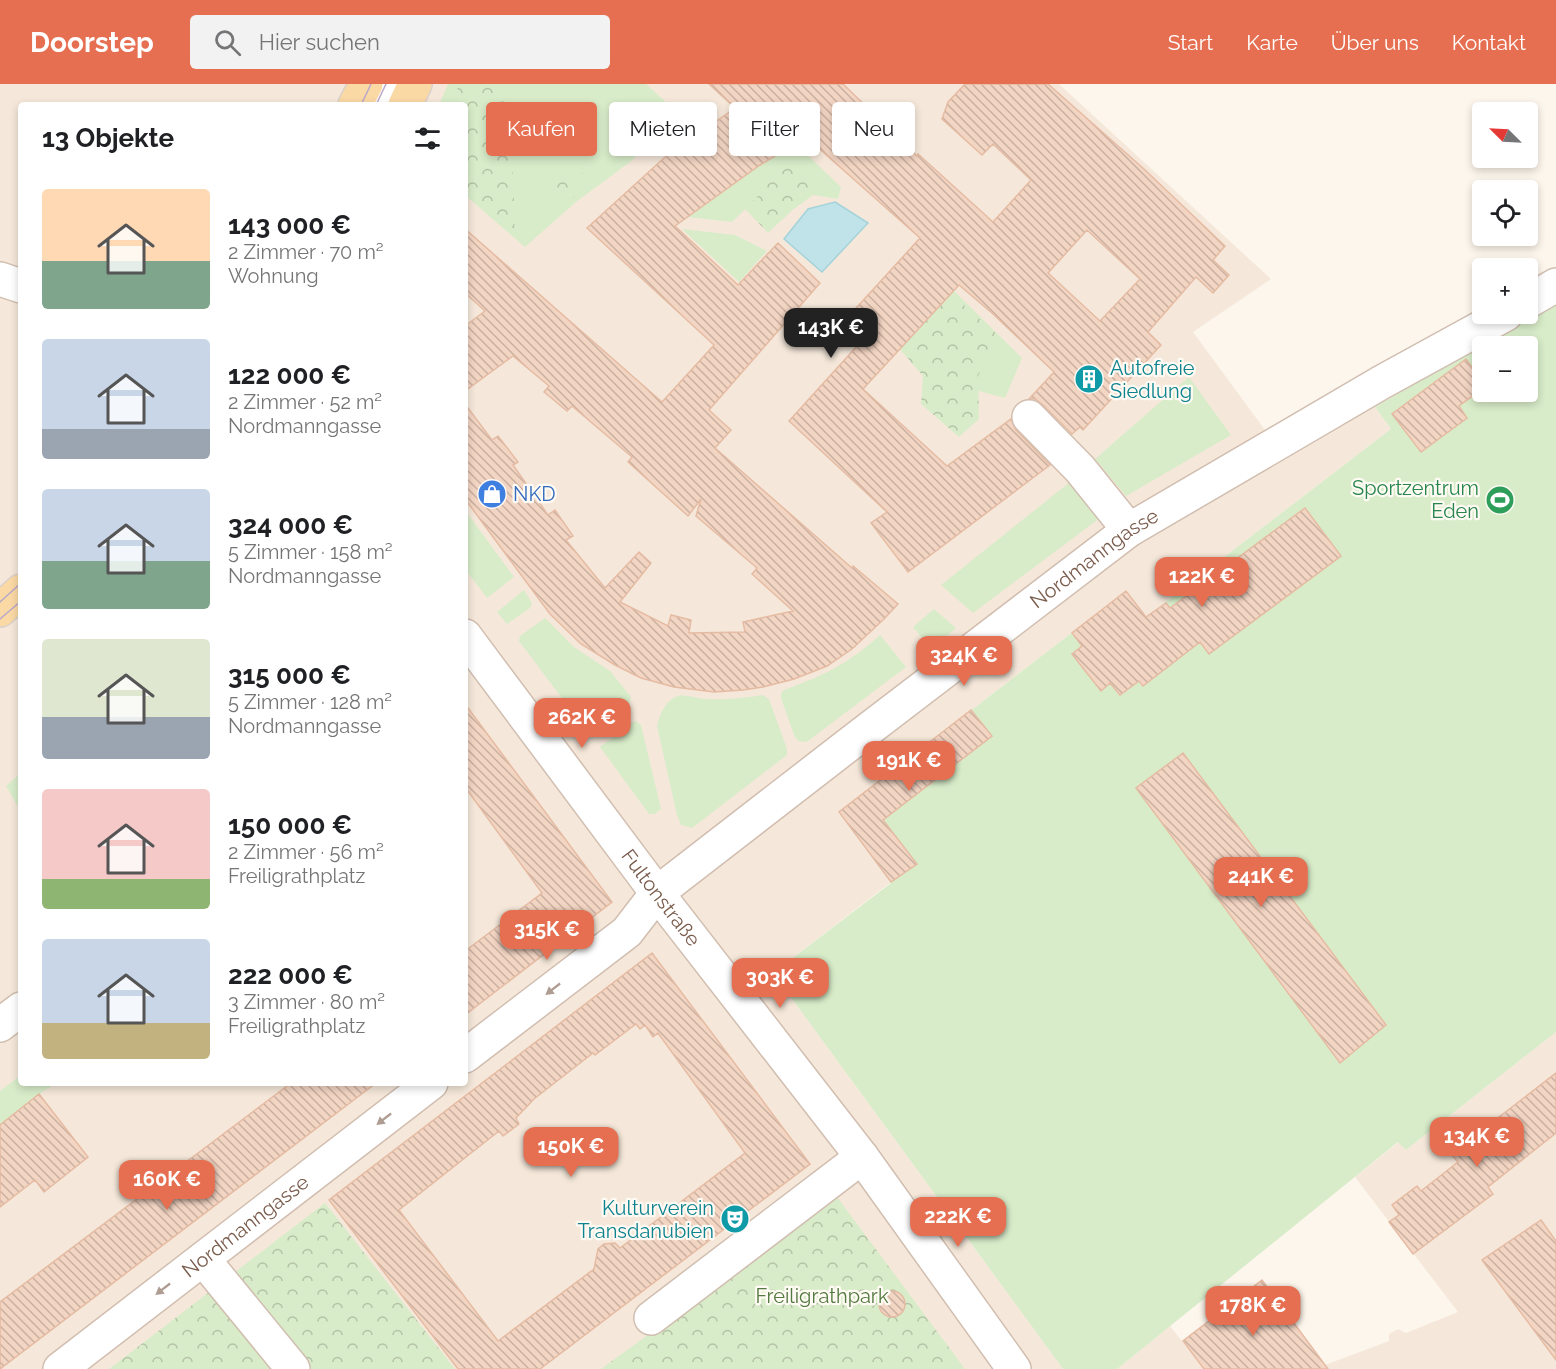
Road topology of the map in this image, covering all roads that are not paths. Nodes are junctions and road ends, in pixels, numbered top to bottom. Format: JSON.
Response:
{"nodes":[{"id":1,"x":366,"y":84,"type":"edge"},
{"id":2,"x":386,"y":84,"type":"edge"},
{"id":3,"x":415,"y":84,"type":"edge"},
{"id":4,"x":357,"y":102,"type":"edge"},
{"id":5,"x":377,"y":102,"type":"edge"},
{"id":6,"x":406,"y":102,"type":"edge"},
{"id":7,"x":0,"y":279,"type":"edge"},
{"id":8,"x":18,"y":285,"type":"edge"},
{"id":9,"x":1556,"y":285,"type":"edge"},
{"id":10,"x":1538,"y":296,"type":"edge"},
{"id":11,"x":1488,"y":324,"type":"edge"},
{"id":12,"x":1029,"y":417,"type":"dead end"},
{"id":13,"x":1129,"y":530,"type":"junction"},
{"id":14,"x":18,"y":594,"type":"edge"},
{"id":15,"x":0,"y":610,"type":"edge"},
{"id":16,"x":470,"y":655,"type":"edge"},
{"id":17,"x":657,"y":893,"type":"junction"},
{"id":18,"x":18,"y":1012,"type":"edge"},
{"id":19,"x":0,"y":1025,"type":"edge"},
{"id":20,"x":468,"y":1054,"type":"edge"},
{"id":21,"x":427,"y":1086,"type":"edge"},
{"id":22,"x":862,"y":1157,"type":"junction"},
{"id":23,"x":203,"y":1259,"type":"junction"},
{"id":24,"x":651,"y":1318,"type":"dead end"},
{"id":25,"x":60,"y":1369,"type":"edge"},
{"id":26,"x":292,"y":1369,"type":"edge"},
{"id":27,"x":1014,"y":1369,"type":"edge"}],
"edges":[{"from":1,"to":4,"type":"main road"},
{"from":2,"to":5,"type":"street"},
{"from":3,"to":6,"type":"main road"},
{"from":7,"to":8,"type":"street"},
{"from":9,"to":10,"type":"street"},
{"from":11,"to":13,"type":"street","name":"Nordmanngasse"},
{"from":12,"to":13,"type":"street"},
{"from":13,"to":17,"type":"street","name":"Nordmanngasse"},
{"from":14,"to":15,"type":"main road"},
{"from":16,"to":17,"type":"street","name":"Fultonstraße"},
{"from":17,"to":20,"type":"street","name":"Nordmanngasse","one_way":true},
{"from":17,"to":22,"type":"street","name":"Fultonstraße"},
{"from":18,"to":19,"type":"street"},
{"from":21,"to":23,"type":"street","name":"Nordmanngasse","one_way":true},
{"from":22,"to":24,"type":"street"},
{"from":22,"to":27,"type":"street","name":"Fultonstraße"},
{"from":23,"to":25,"type":"street","name":"Nordmanngasse","one_way":true},
{"from":23,"to":26,"type":"street"}]}
